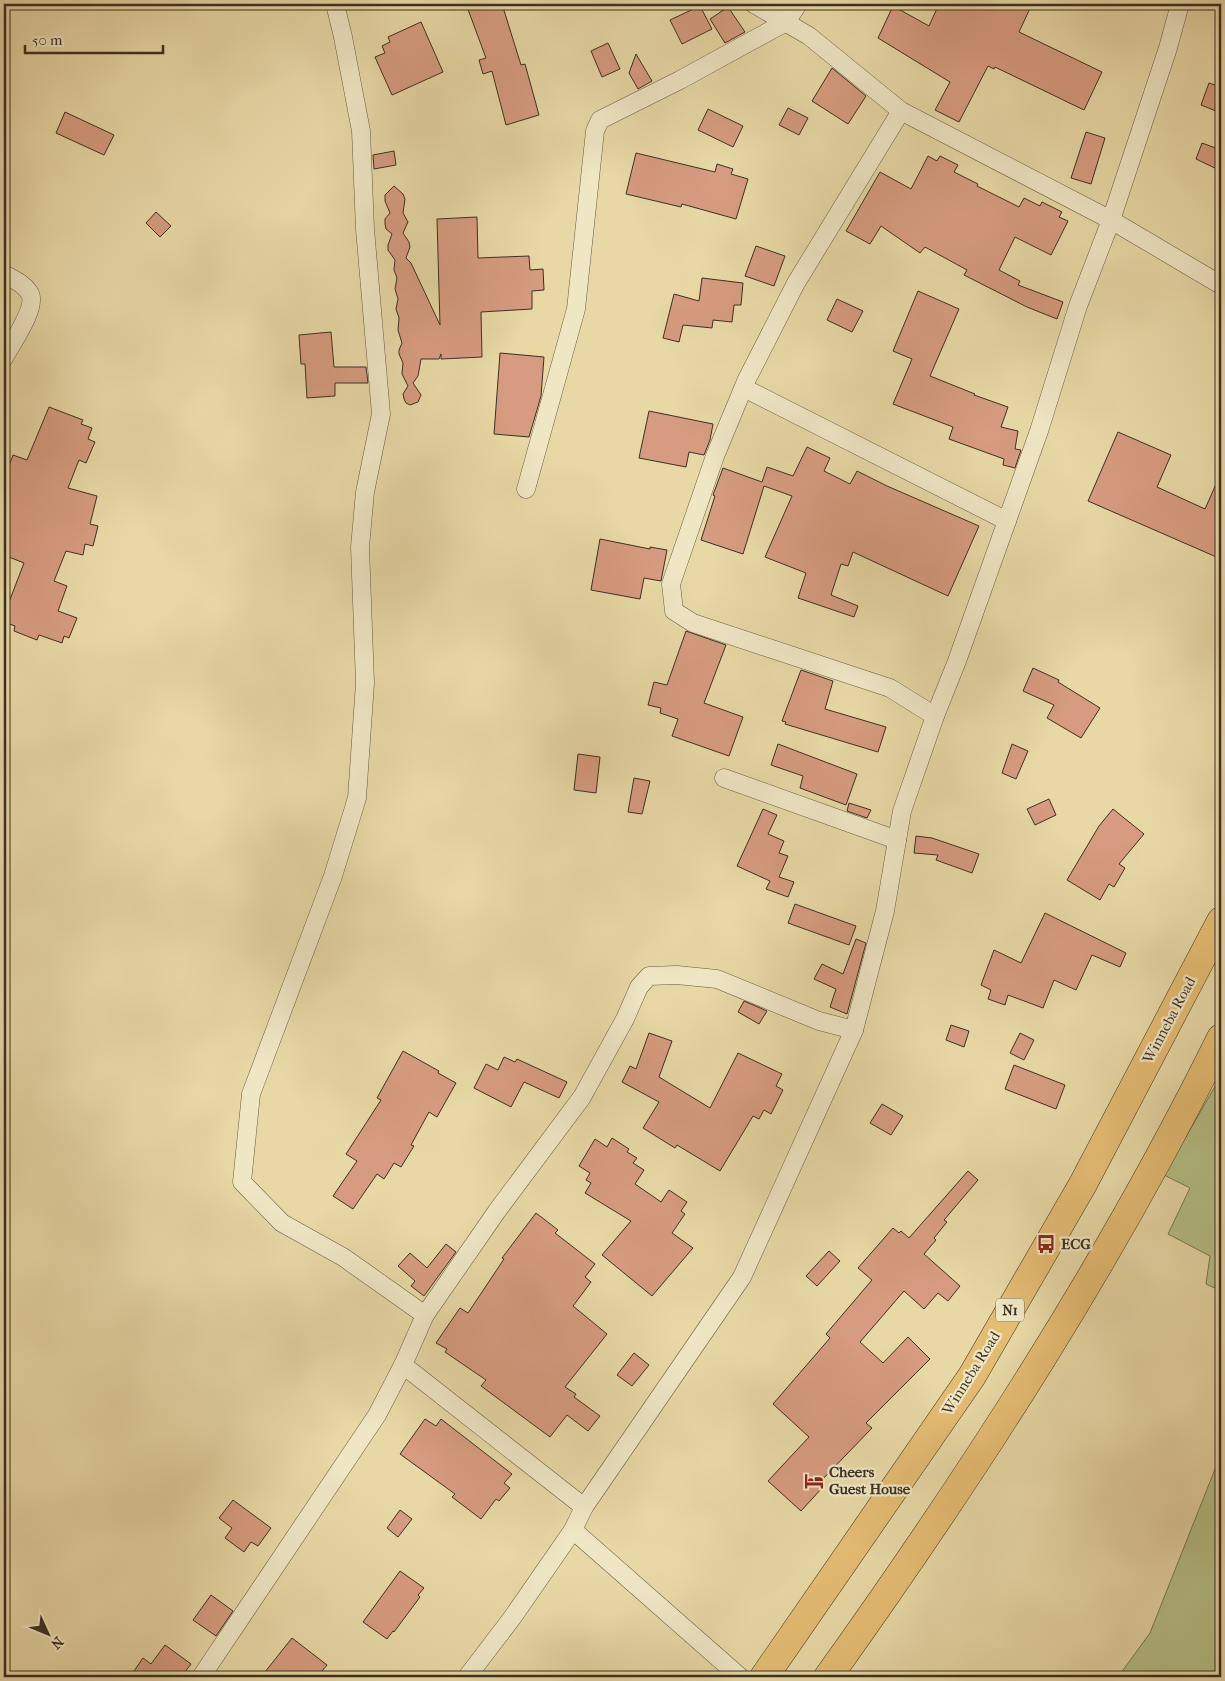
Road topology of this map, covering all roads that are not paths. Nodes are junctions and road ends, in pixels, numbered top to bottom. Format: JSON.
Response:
{"nodes":[{"id":1,"x":335,"y":4,"type":"edge"},
{"id":2,"x":754,"y":4,"type":"edge"},
{"id":3,"x":798,"y":4,"type":"edge"},
{"id":4,"x":1180,"y":4,"type":"edge"},
{"id":5,"x":786,"y":22,"type":"junction"},
{"id":6,"x":901,"y":111,"type":"junction"},
{"id":7,"x":1111,"y":220,"type":"junction"},
{"id":8,"x":4,"y":274,"type":"edge"},
{"id":9,"x":1221,"y":285,"type":"edge"},
{"id":10,"x":4,"y":358,"type":"edge"},
{"id":11,"x":744,"y":388,"type":"junction"},
{"id":12,"x":526,"y":489,"type":"dead end"},
{"id":13,"x":1007,"y":521,"type":"junction"},
{"id":14,"x":935,"y":716,"type":"junction"},
{"id":15,"x":724,"y":778,"type":"dead end"},
{"id":16,"x":897,"y":840,"type":"junction"},
{"id":17,"x":1221,"y":921,"type":"edge"},
{"id":18,"x":854,"y":1030,"type":"junction"},
{"id":19,"x":1221,"y":1038,"type":"edge"},
{"id":20,"x":425,"y":1315,"type":"junction"},
{"id":21,"x":404,"y":1365,"type":"junction"},
{"id":22,"x":584,"y":1507,"type":"junction"},
{"id":23,"x":573,"y":1530,"type":"junction"},
{"id":24,"x":201,"y":1677,"type":"edge"},
{"id":25,"x":467,"y":1677,"type":"edge"},
{"id":26,"x":740,"y":1677,"type":"edge"},
{"id":27,"x":764,"y":1677,"type":"edge"},
{"id":28,"x":828,"y":1677,"type":"edge"}],
"edges":[{"from":1,"to":20,"type":"street"},
{"from":2,"to":5,"type":"street"},
{"from":3,"to":5,"type":"street"},
{"from":4,"to":7,"type":"street"},
{"from":5,"to":6,"type":"street"},
{"from":5,"to":12,"type":"street"},
{"from":6,"to":7,"type":"street"},
{"from":6,"to":11,"type":"street"},
{"from":7,"to":9,"type":"street"},
{"from":7,"to":13,"type":"street"},
{"from":8,"to":10,"type":"street"},
{"from":11,"to":13,"type":"street"},
{"from":11,"to":14,"type":"street"},
{"from":13,"to":14,"type":"street"},
{"from":14,"to":16,"type":"street"},
{"from":15,"to":16,"type":"street"},
{"from":16,"to":18,"type":"street"},
{"from":17,"to":27,"type":"highway","name":"Winneba Road","number":"N1"},
{"from":18,"to":20,"type":"street"},
{"from":18,"to":22,"type":"street"},
{"from":19,"to":28,"type":"highway"},
{"from":20,"to":21,"type":"street"},
{"from":21,"to":22,"type":"street"},
{"from":21,"to":24,"type":"street"},
{"from":22,"to":23,"type":"street"},
{"from":23,"to":25,"type":"street"},
{"from":23,"to":26,"type":"street"}]}
